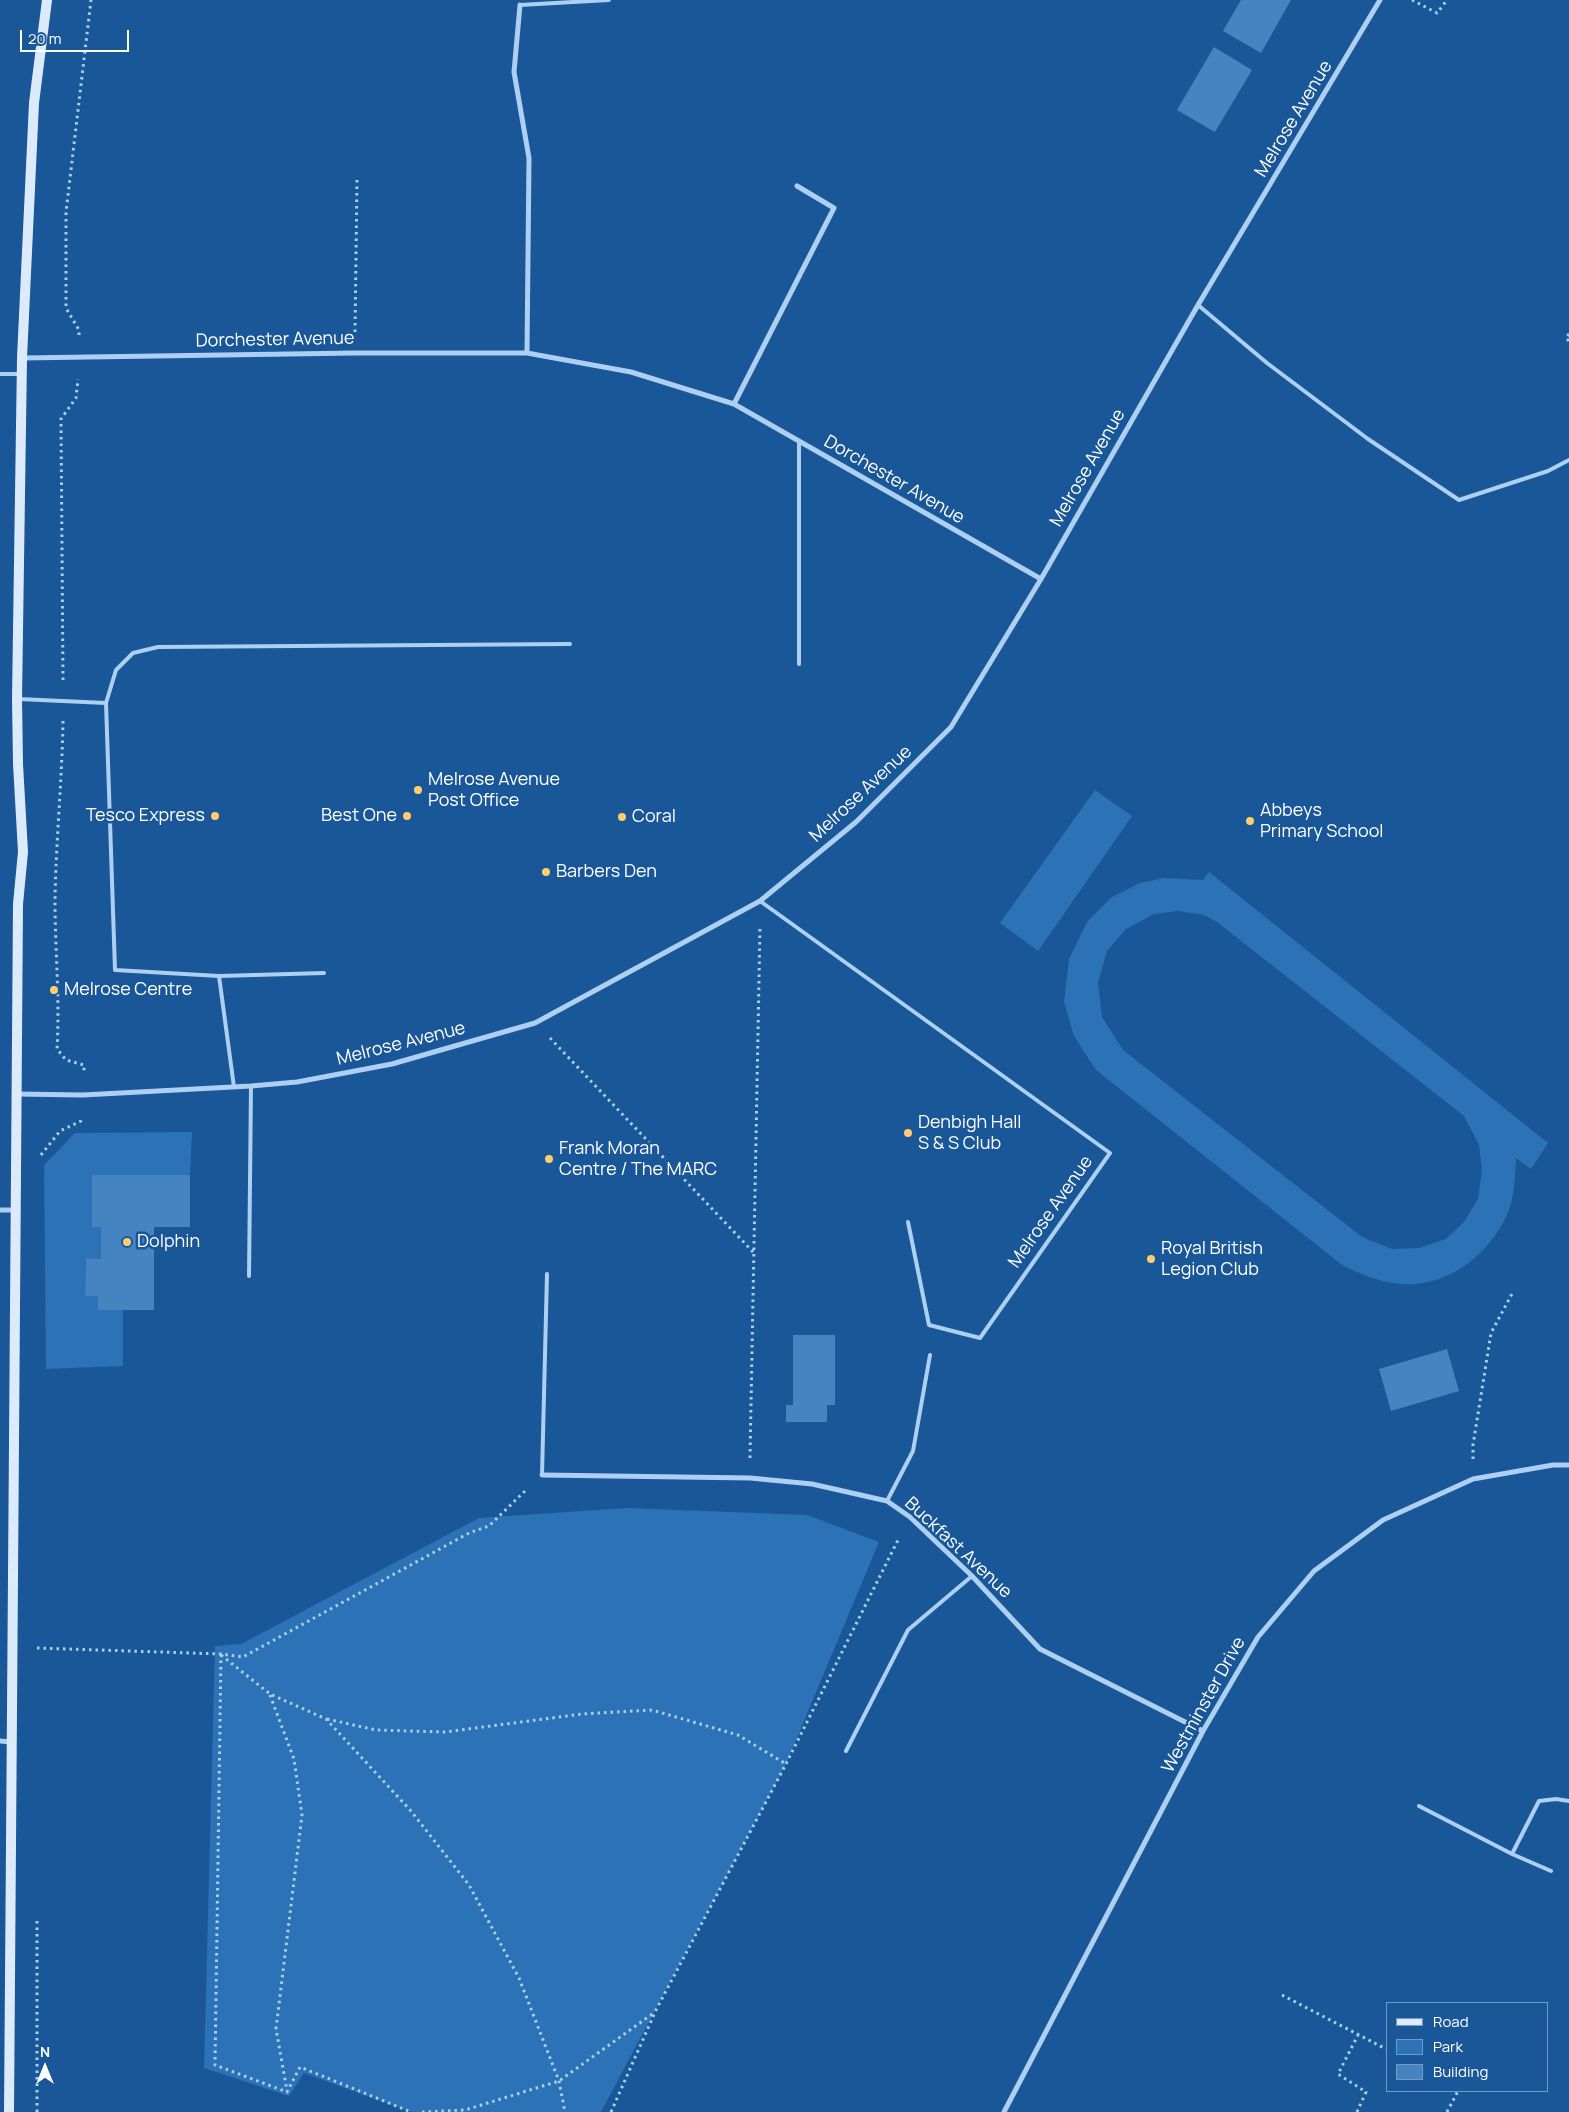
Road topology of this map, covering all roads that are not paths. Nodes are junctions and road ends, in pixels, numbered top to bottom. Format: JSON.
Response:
{"nodes":[{"id":1,"x":47,"y":0,"type":"edge"},
{"id":2,"x":609,"y":0,"type":"edge"},
{"id":3,"x":1380,"y":0,"type":"edge"},
{"id":4,"x":520,"y":5,"type":"joint"},
{"id":5,"x":797,"y":186,"type":"dead end"},
{"id":6,"x":1198,"y":305,"type":"junction"},
{"id":7,"x":527,"y":353,"type":"junction"},
{"id":8,"x":22,"y":358,"type":"junction"},
{"id":9,"x":0,"y":374,"type":"edge"},
{"id":10,"x":22,"y":374,"type":"junction"},
{"id":11,"x":734,"y":404,"type":"junction"},
{"id":12,"x":799,"y":442,"type":"junction"},
{"id":13,"x":1569,"y":460,"type":"edge"},
{"id":14,"x":1040,"y":579,"type":"junction"},
{"id":15,"x":570,"y":644,"type":"dead end"},
{"id":16,"x":799,"y":664,"type":"dead end"},
{"id":17,"x":17,"y":699,"type":"junction"},
{"id":18,"x":106,"y":703,"type":"junction"},
{"id":19,"x":760,"y":901,"type":"junction"},
{"id":20,"x":324,"y":973,"type":"dead end"},
{"id":21,"x":219,"y":976,"type":"junction"},
{"id":22,"x":251,"y":1086,"type":"junction"},
{"id":23,"x":234,"y":1087,"type":"junction"},
{"id":24,"x":16,"y":1094,"type":"junction"},
{"id":25,"x":0,"y":1210,"type":"edge"},
{"id":26,"x":16,"y":1210,"type":"junction"},
{"id":27,"x":908,"y":1222,"type":"dead end"},
{"id":28,"x":547,"y":1274,"type":"dead end"},
{"id":29,"x":249,"y":1276,"type":"dead end"},
{"id":30,"x":930,"y":1355,"type":"dead end"},
{"id":31,"x":1569,"y":1465,"type":"edge"},
{"id":32,"x":542,"y":1475,"type":"joint"},
{"id":33,"x":887,"y":1501,"type":"junction"},
{"id":34,"x":972,"y":1576,"type":"junction"},
{"id":35,"x":1203,"y":1732,"type":"junction"},
{"id":36,"x":0,"y":1741,"type":"edge"},
{"id":37,"x":11,"y":1742,"type":"junction"},
{"id":38,"x":846,"y":1751,"type":"dead end"},
{"id":39,"x":1569,"y":1801,"type":"edge"},
{"id":40,"x":1419,"y":1806,"type":"dead end"},
{"id":41,"x":1512,"y":1854,"type":"junction"},
{"id":42,"x":1551,"y":1871,"type":"dead end"},
{"id":43,"x":9,"y":2112,"type":"edge"},
{"id":44,"x":1004,"y":2112,"type":"edge"}],
"edges":[{"from":1,"to":8,"type":"street"},
{"from":2,"to":4,"type":"lane"},
{"from":3,"to":6,"type":"street","name":"Melrose Avenue"},
{"from":4,"to":7,"type":"street"},
{"from":5,"to":11,"type":"street"},
{"from":6,"to":13,"type":"lane"},
{"from":6,"to":14,"type":"street","name":"Melrose Avenue"},
{"from":7,"to":8,"type":"street","name":"Dorchester Avenue"},
{"from":7,"to":11,"type":"street","name":"Dorchester Avenue"},
{"from":8,"to":10,"type":"street"},
{"from":9,"to":10,"type":"lane"},
{"from":10,"to":17,"type":"street"},
{"from":11,"to":12,"type":"street","name":"Dorchester Avenue"},
{"from":12,"to":14,"type":"street","name":"Dorchester Avenue"},
{"from":12,"to":16,"type":"lane"},
{"from":14,"to":19,"type":"street","name":"Melrose Avenue"},
{"from":15,"to":18,"type":"lane"},
{"from":17,"to":18,"type":"lane"},
{"from":17,"to":24,"type":"street"},
{"from":18,"to":21,"type":"lane"},
{"from":19,"to":22,"type":"street","name":"Melrose Avenue"},
{"from":19,"to":27,"type":"lane","name":"Melrose Avenue"},
{"from":20,"to":21,"type":"lane"},
{"from":21,"to":23,"type":"lane"},
{"from":22,"to":23,"type":"street","name":"Melrose Avenue"},
{"from":22,"to":29,"type":"lane"},
{"from":23,"to":24,"type":"street","name":"Melrose Avenue"},
{"from":24,"to":26,"type":"street"},
{"from":25,"to":26,"type":"street"},
{"from":26,"to":37,"type":"street"},
{"from":28,"to":32,"type":"lane"},
{"from":30,"to":33,"type":"lane"},
{"from":31,"to":35,"type":"street","name":"Westminster Drive"},
{"from":32,"to":33,"type":"street","name":"Buckfast Avenue"},
{"from":33,"to":34,"type":"street","name":"Buckfast Avenue"},
{"from":34,"to":35,"type":"street","name":"Buckfast Avenue"},
{"from":34,"to":38,"type":"lane"},
{"from":35,"to":44,"type":"street","name":"Westminster Drive"},
{"from":36,"to":37,"type":"street"},
{"from":37,"to":43,"type":"street"},
{"from":39,"to":41,"type":"lane"},
{"from":40,"to":41,"type":"lane"},
{"from":41,"to":42,"type":"lane"}]}
